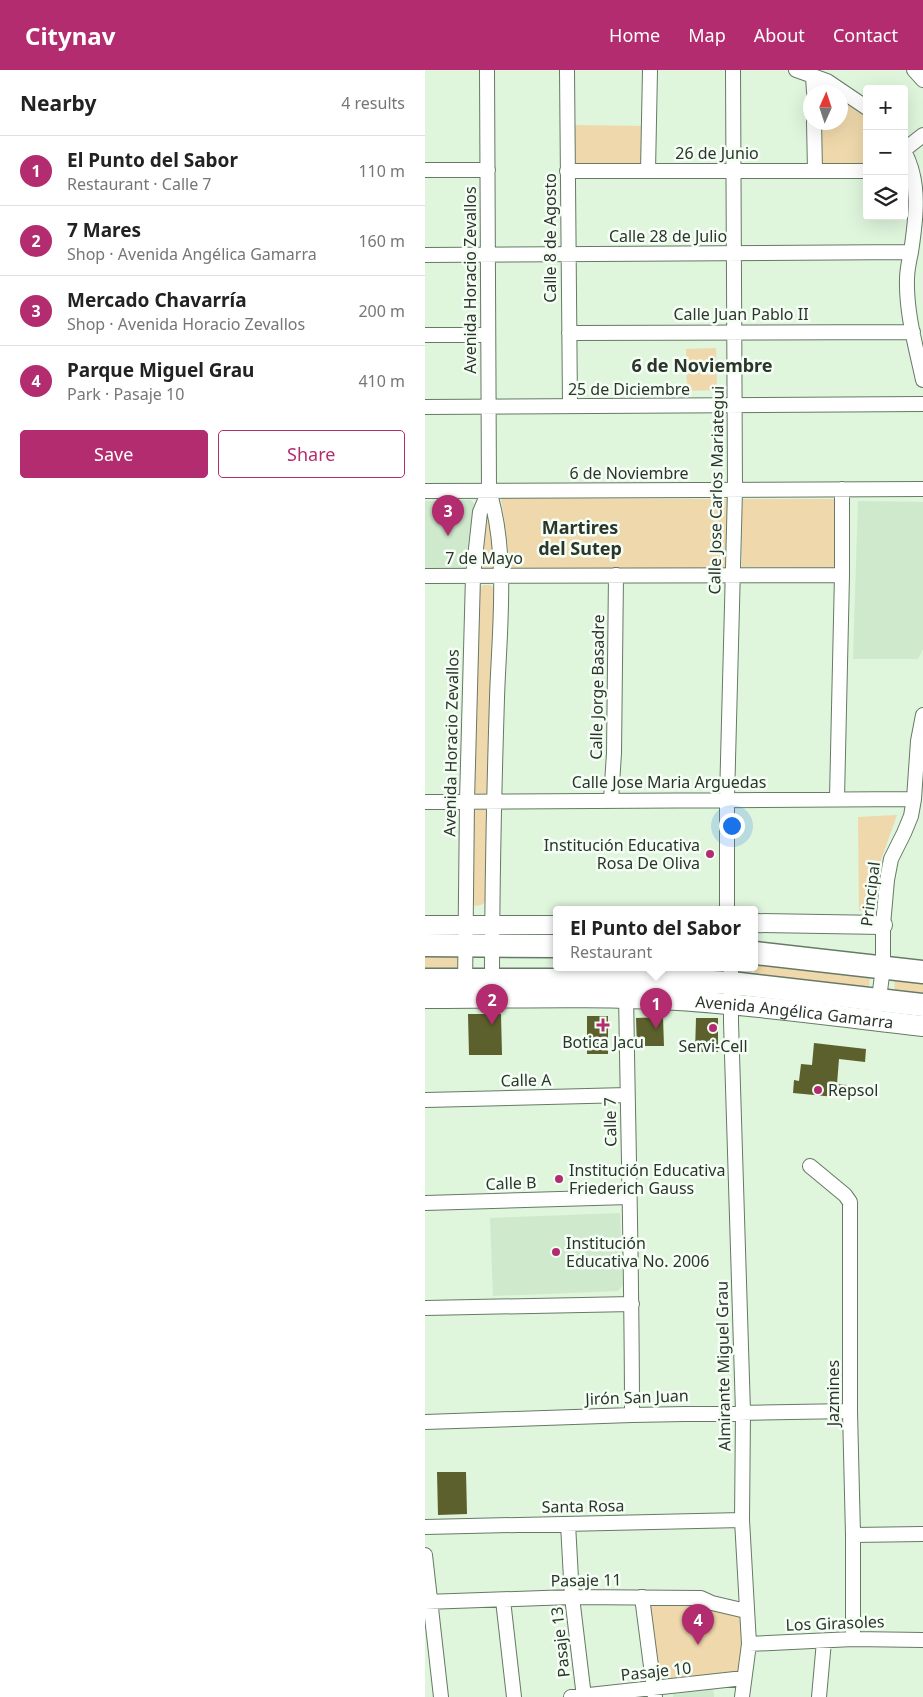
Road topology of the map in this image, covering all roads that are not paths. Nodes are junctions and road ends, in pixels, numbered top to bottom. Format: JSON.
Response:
{"nodes":[{"id":1,"x":487,"y":70,"type":"edge"},
{"id":2,"x":567,"y":70,"type":"edge"},
{"id":3,"x":650,"y":70,"type":"edge"},
{"id":4,"x":733,"y":70,"type":"edge"},
{"id":5,"x":796,"y":70,"type":"edge"},
{"id":6,"x":813,"y":76,"type":"junction"},
{"id":7,"x":814,"y":85,"type":"edge"},
{"id":8,"x":863,"y":105,"type":"edge"},
{"id":9,"x":814,"y":130,"type":"edge"},
{"id":10,"x":923,"y":135,"type":"edge"},
{"id":11,"x":908,"y":148,"type":"edge"},
{"id":12,"x":425,"y":170,"type":"edge"},
{"id":13,"x":488,"y":170,"type":"junction"},
{"id":14,"x":567,"y":171,"type":"junction"},
{"id":15,"x":648,"y":171,"type":"junction"},
{"id":16,"x":733,"y":171,"type":"junction"},
{"id":17,"x":815,"y":171,"type":"junction"},
{"id":18,"x":863,"y":171,"type":"edge"},
{"id":19,"x":908,"y":171,"type":"edge"},
{"id":20,"x":911,"y":252,"type":"junction"},
{"id":21,"x":734,"y":253,"type":"junction"},
{"id":22,"x":568,"y":254,"type":"junction"},
{"id":23,"x":425,"y":255,"type":"edge"},
{"id":24,"x":487,"y":255,"type":"junction"},
{"id":25,"x":735,"y":331,"type":"junction"},
{"id":26,"x":913,"y":332,"type":"junction"},
{"id":27,"x":569,"y":333,"type":"junction"},
{"id":28,"x":425,"y":335,"type":"edge"},
{"id":29,"x":487,"y":335,"type":"junction"},
{"id":30,"x":923,"y":380,"type":"edge"},
{"id":31,"x":923,"y":404,"type":"edge"},
{"id":32,"x":735,"y":405,"type":"junction"},
{"id":33,"x":570,"y":406,"type":"junction"},
{"id":34,"x":425,"y":407,"type":"edge"},
{"id":35,"x":488,"y":407,"type":"junction"},
{"id":36,"x":842,"y":489,"type":"junction"},
{"id":37,"x":923,"y":489,"type":"edge"},
{"id":38,"x":735,"y":490,"type":"junction"},
{"id":39,"x":425,"y":491,"type":"edge"},
{"id":40,"x":489,"y":491,"type":"junction"},
{"id":41,"x":501,"y":575,"type":"junction"},
{"id":42,"x":616,"y":575,"type":"junction"},
{"id":43,"x":842,"y":575,"type":"junction"},
{"id":44,"x":425,"y":576,"type":"edge"},
{"id":45,"x":473,"y":576,"type":"junction"},
{"id":46,"x":733,"y":576,"type":"junction"},
{"id":47,"x":923,"y":716,"type":"edge"},
{"id":48,"x":837,"y":798,"type":"junction"},
{"id":49,"x":727,"y":799,"type":"junction"},
{"id":50,"x":914,"y":799,"type":"junction"},
{"id":51,"x":611,"y":800,"type":"junction"},
{"id":52,"x":467,"y":801,"type":"junction"},
{"id":53,"x":494,"y":801,"type":"junction"},
{"id":54,"x":425,"y":802,"type":"edge"},
{"id":55,"x":727,"y":906,"type":"edge"},
{"id":56,"x":758,"y":924,"type":"edge"},
{"id":57,"x":425,"y":925,"type":"edge"},
{"id":58,"x":883,"y":925,"type":"junction"},
{"id":59,"x":553,"y":926,"type":"edge"},
{"id":60,"x":465,"y":935,"type":"junction"},
{"id":61,"x":492,"y":936,"type":"junction"},
{"id":62,"x":425,"y":945,"type":"edge"},
{"id":63,"x":553,"y":945,"type":"edge"},
{"id":64,"x":758,"y":953,"type":"edge"},
{"id":65,"x":883,"y":968,"type":"junction"},
{"id":66,"x":923,"y":972,"type":"edge"},
{"id":67,"x":425,"y":980,"type":"edge"},
{"id":68,"x":731,"y":985,"type":"edge"},
{"id":69,"x":626,"y":988,"type":"junction"},
{"id":70,"x":465,"y":989,"type":"junction"},
{"id":71,"x":492,"y":989,"type":"junction"},
{"id":72,"x":425,"y":998,"type":"edge"},
{"id":73,"x":923,"y":1004,"type":"edge"},
{"id":74,"x":877,"y":1011,"type":"junction"},
{"id":75,"x":923,"y":1026,"type":"edge"},
{"id":76,"x":627,"y":1095,"type":"junction"},
{"id":77,"x":425,"y":1100,"type":"edge"},
{"id":78,"x":810,"y":1166,"type":"dead end"},
{"id":79,"x":629,"y":1197,"type":"junction"},
{"id":80,"x":425,"y":1203,"type":"edge"},
{"id":81,"x":632,"y":1304,"type":"junction"},
{"id":82,"x":425,"y":1308,"type":"edge"},
{"id":83,"x":850,"y":1411,"type":"junction"},
{"id":84,"x":743,"y":1412,"type":"junction"},
{"id":85,"x":632,"y":1414,"type":"junction"},
{"id":86,"x":425,"y":1422,"type":"edge"},
{"id":87,"x":742,"y":1520,"type":"junction"},
{"id":88,"x":568,"y":1524,"type":"junction"},
{"id":89,"x":425,"y":1527,"type":"edge"},
{"id":90,"x":923,"y":1534,"type":"edge"},
{"id":91,"x":853,"y":1535,"type":"junction"},
{"id":92,"x":425,"y":1555,"type":"edge"},
{"id":93,"x":573,"y":1597,"type":"junction"},
{"id":94,"x":642,"y":1597,"type":"junction"},
{"id":95,"x":503,"y":1600,"type":"junction"},
{"id":96,"x":427,"y":1602,"type":"edge"},
{"id":97,"x":746,"y":1611,"type":"junction"},
{"id":98,"x":853,"y":1639,"type":"junction"},
{"id":99,"x":923,"y":1640,"type":"edge"},
{"id":100,"x":824,"y":1641,"type":"junction"},
{"id":101,"x":749,"y":1644,"type":"junction"},
{"id":102,"x":744,"y":1678,"type":"junction"},
{"id":103,"x":655,"y":1693,"type":"edge"},
{"id":104,"x":579,"y":1696,"type":"edge"},
{"id":105,"x":441,"y":1697,"type":"edge"},
{"id":106,"x":514,"y":1697,"type":"edge"},
{"id":107,"x":742,"y":1697,"type":"edge"},
{"id":108,"x":819,"y":1697,"type":"edge"}],
"edges":[{"from":1,"to":13,"type":"street","name":"Avenida Horacio Zevallos"},
{"from":2,"to":14,"type":"street","name":"Calle 8 de Agosto"},
{"from":3,"to":15,"type":"street"},
{"from":4,"to":16,"type":"street","name":"Calle Jose Carlos Mariategui"},
{"from":5,"to":6,"type":"street"},
{"from":6,"to":7,"type":"street"},
{"from":6,"to":8,"type":"street"},
{"from":9,"to":17,"type":"street"},
{"from":10,"to":11,"type":"street"},
{"from":12,"to":13,"type":"street"},
{"from":13,"to":24,"type":"street","name":"Avenida Horacio Zevallos"},
{"from":14,"to":15,"type":"street","name":"26 de Junio"},
{"from":14,"to":22,"type":"street","name":"Calle 8 de Agosto"},
{"from":15,"to":16,"type":"street","name":"26 de Junio"},
{"from":16,"to":17,"type":"street","name":"26 de Junio"},
{"from":16,"to":21,"type":"street","name":"Calle Jose Carlos Mariategui"},
{"from":17,"to":18,"type":"street","name":"26 de Junio"},
{"from":19,"to":20,"type":"street"},
{"from":20,"to":21,"type":"street","name":"Calle 28 de Julio"},
{"from":20,"to":26,"type":"street"},
{"from":21,"to":22,"type":"street","name":"Calle 28 de Julio"},
{"from":21,"to":25,"type":"street","name":"Calle Jose Carlos Mariategui"},
{"from":22,"to":24,"type":"street","name":"Calle 28 de Julio"},
{"from":22,"to":27,"type":"street","name":"Calle 8 de Agosto"},
{"from":23,"to":24,"type":"street","name":"Calle 28 de Julio"},
{"from":24,"to":29,"type":"street","name":"Avenida Horacio Zevallos"},
{"from":25,"to":26,"type":"street","name":"Calle Juan Pablo II"},
{"from":25,"to":27,"type":"street","name":"Calle Juan Pablo II"},
{"from":25,"to":32,"type":"street","name":"Calle Jose Carlos Mariategui"},
{"from":26,"to":30,"type":"street"},
{"from":27,"to":33,"type":"street","name":"Calle 8 de Agosto"},
{"from":28,"to":29,"type":"street"},
{"from":29,"to":35,"type":"street","name":"Avenida Horacio Zevallos"},
{"from":31,"to":32,"type":"street","name":"25 de Diciembre"},
{"from":32,"to":33,"type":"street","name":"25 de Diciembre"},
{"from":32,"to":38,"type":"street","name":"Calle Jose Carlos Mariategui"},
{"from":33,"to":35,"type":"street","name":"25 de Diciembre"},
{"from":34,"to":35,"type":"street","name":"25 de Diciembre"},
{"from":35,"to":40,"type":"street","name":"Avenida Horacio Zevallos"},
{"from":36,"to":37,"type":"street","name":"6 de Noviembre"},
{"from":36,"to":38,"type":"street","name":"6 de Noviembre"},
{"from":36,"to":43,"type":"street"},
{"from":38,"to":40,"type":"street","name":"6 de Noviembre"},
{"from":38,"to":46,"type":"street","name":"Calle Jose Carlos Mariategui"},
{"from":39,"to":40,"type":"street","name":"6 de Noviembre"},
{"from":40,"to":41,"type":"street","name":"Avenida Horacio Zevallos"},
{"from":40,"to":45,"type":"street","name":"Avenida Horacio Zevallos"},
{"from":41,"to":42,"type":"street","name":"7 de Mayo"},
{"from":41,"to":45,"type":"street","name":"7 de Mayo"},
{"from":41,"to":53,"type":"street","name":"Avenida Horacio Zevallos"},
{"from":42,"to":46,"type":"street","name":"7 de Mayo"},
{"from":42,"to":51,"type":"street","name":"Calle Jorge Basadre"},
{"from":43,"to":46,"type":"street","name":"7 de Mayo"},
{"from":43,"to":48,"type":"street"},
{"from":44,"to":45,"type":"street","name":"7 de Mayo"},
{"from":45,"to":52,"type":"street","name":"Avenida Horacio Zevallos"},
{"from":46,"to":49,"type":"street","name":"Calle Jose Carlos Mariategui"},
{"from":47,"to":50,"type":"street","name":"Principal"},
{"from":48,"to":49,"type":"street","name":"Calle Jose Maria Arguedas"},
{"from":48,"to":50,"type":"street","name":"Calle Jose Maria Arguedas"},
{"from":49,"to":51,"type":"street","name":"Calle Jose Maria Arguedas"},
{"from":49,"to":55,"type":"street","name":"Calle Jose Carlos Mariategui"},
{"from":50,"to":58,"type":"street","name":"Principal"},
{"from":51,"to":53,"type":"street","name":"Calle Jose Maria Arguedas"},
{"from":52,"to":53,"type":"street","name":"Calle Jose Maria Arguedas"},
{"from":52,"to":54,"type":"street","name":"Calle Jose Maria Arguedas"},
{"from":52,"to":60,"type":"street","name":"Avenida Horacio Zevallos"},
{"from":53,"to":61,"type":"street","name":"Avenida Horacio Zevallos"},
{"from":56,"to":58,"type":"street"},
{"from":57,"to":60,"type":"street"},
{"from":58,"to":65,"type":"street","name":"Principal"},
{"from":59,"to":61,"type":"street"},
{"from":60,"to":61,"type":"main road"},
{"from":60,"to":62,"type":"main road"},
{"from":60,"to":70,"type":"street","name":"Avenida Horacio Zevallos"},
{"from":61,"to":63,"type":"main road"},
{"from":61,"to":71,"type":"street","name":"Avenida Horacio Zevallos"},
{"from":64,"to":65,"type":"main road"},
{"from":65,"to":66,"type":"main road"},
{"from":65,"to":74,"type":"street","name":"Principal"},
{"from":67,"to":70,"type":"main road","name":"Avenida Angélica Gamarra"},
{"from":68,"to":69,"type":"main road","name":"Avenida Angélica Gamarra"},
{"from":68,"to":74,"type":"main road","name":"Avenida Angélica Gamarra"},
{"from":68,"to":84,"type":"street","name":"Almirante Miguel Grau"},
{"from":69,"to":71,"type":"main road","name":"Avenida Angélica Gamarra"},
{"from":69,"to":76,"type":"street","name":"Calle 7"},
{"from":70,"to":71,"type":"main road","name":"Avenida Angélica Gamarra"},
{"from":70,"to":72,"type":"main road","name":"Avenida Angélica Gamarra"},
{"from":73,"to":74,"type":"main road","name":"Avenida Angélica Gamarra"},
{"from":74,"to":75,"type":"main road","name":"Avenida Angélica Gamarra"},
{"from":76,"to":77,"type":"street","name":"Calle A"},
{"from":76,"to":79,"type":"street","name":"Calle 7"},
{"from":78,"to":83,"type":"street","name":"Jazmines"},
{"from":79,"to":80,"type":"street","name":"Calle B"},
{"from":79,"to":81,"type":"street","name":"Calle 7"},
{"from":81,"to":82,"type":"street"},
{"from":81,"to":85,"type":"street","name":"Calle 7"},
{"from":83,"to":84,"type":"street","name":"Jirón San Juan"},
{"from":83,"to":91,"type":"street","name":"Jazmines"},
{"from":84,"to":85,"type":"street","name":"Jirón San Juan"},
{"from":84,"to":87,"type":"street","name":"Almirante Miguel Grau"},
{"from":85,"to":86,"type":"street","name":"Jirón San Juan"},
{"from":87,"to":88,"type":"street","name":"Santa Rosa"},
{"from":87,"to":97,"type":"street","name":"Almirante Miguel Grau"},
{"from":88,"to":89,"type":"street","name":"Santa Rosa"},
{"from":88,"to":93,"type":"street","name":"Pasaje 13"},
{"from":90,"to":91,"type":"street"},
{"from":91,"to":98,"type":"street","name":"Jazmines"},
{"from":92,"to":96,"type":"street"},
{"from":93,"to":94,"type":"street","name":"Pasaje 11"},
{"from":93,"to":95,"type":"street","name":"Pasaje 11"},
{"from":93,"to":104,"type":"street","name":"Pasaje 13"},
{"from":94,"to":97,"type":"street","name":"Pasaje 11"},
{"from":94,"to":103,"type":"street"},
{"from":95,"to":96,"type":"street","name":"Pasaje 11"},
{"from":95,"to":106,"type":"street"},
{"from":96,"to":105,"type":"street"},
{"from":97,"to":101,"type":"street","name":"Almirante Miguel Grau"},
{"from":98,"to":99,"type":"street","name":"Los Girasoles"},
{"from":98,"to":100,"type":"street","name":"Los Girasoles"},
{"from":100,"to":101,"type":"street","name":"Los Girasoles"},
{"from":100,"to":108,"type":"street"},
{"from":101,"to":102,"type":"street","name":"Almirante Miguel Grau"},
{"from":102,"to":103,"type":"street","name":"Pasaje 10"},
{"from":102,"to":107,"type":"street","name":"Almirante Miguel Grau"},
{"from":103,"to":104,"type":"street","name":"Pasaje 10"}]}
